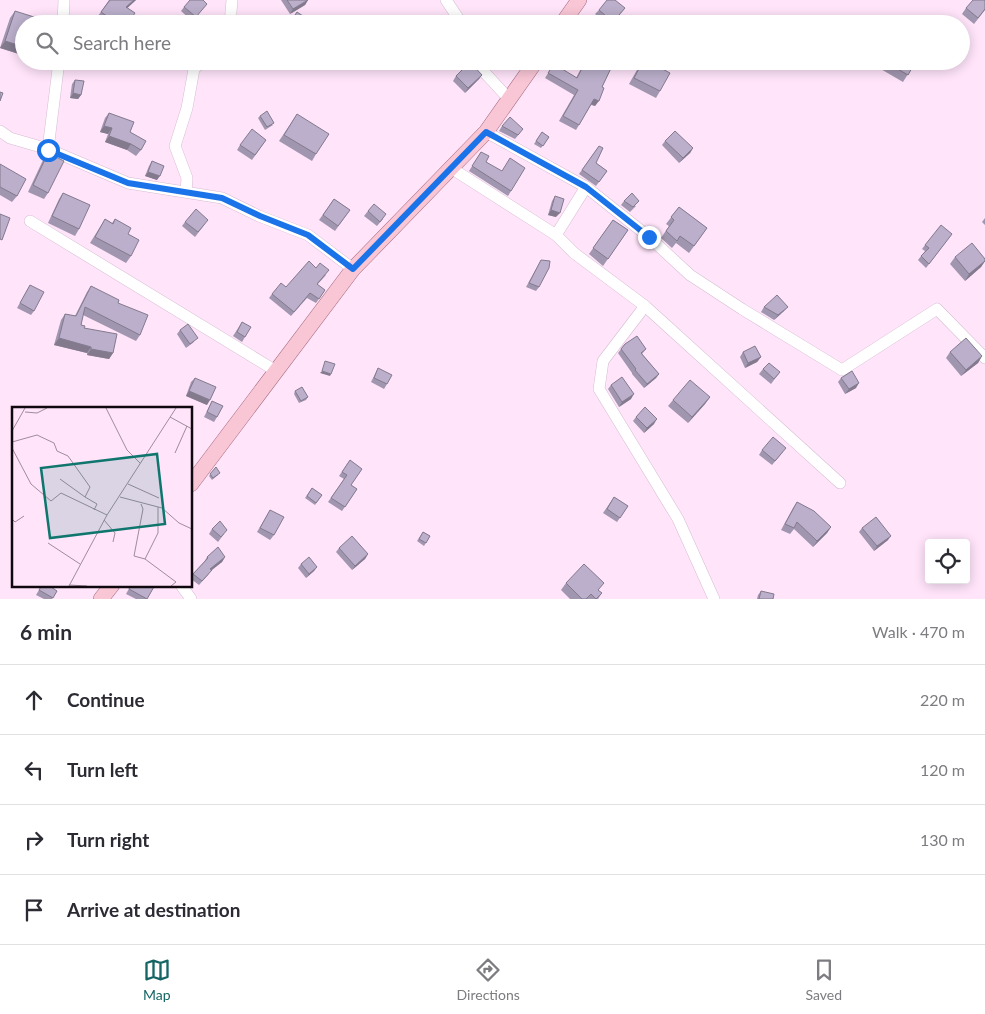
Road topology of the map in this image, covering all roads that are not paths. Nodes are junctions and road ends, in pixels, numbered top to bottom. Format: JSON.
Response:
{"nodes":[{"id":1,"x":64,"y":0,"type":"edge"},
{"id":2,"x":232,"y":0,"type":"edge"},
{"id":3,"x":446,"y":0,"type":"edge"},
{"id":4,"x":579,"y":0,"type":"edge"},
{"id":5,"x":63,"y":15,"type":"edge"},
{"id":6,"x":231,"y":15,"type":"edge"},
{"id":7,"x":456,"y":15,"type":"edge"},
{"id":8,"x":568,"y":15,"type":"edge"},
{"id":9,"x":59,"y":70,"type":"edge"},
{"id":10,"x":194,"y":70,"type":"edge"},
{"id":11,"x":482,"y":70,"type":"edge"},
{"id":12,"x":530,"y":70,"type":"edge"},
{"id":13,"x":509,"y":99,"type":"junction"},
{"id":14,"x":0,"y":131,"type":"edge"},
{"id":15,"x":486,"y":132,"type":"junction"},
{"id":16,"x":48,"y":150,"type":"junction"},
{"id":17,"x":451,"y":168,"type":"junction"},
{"id":18,"x":586,"y":187,"type":"junction"},
{"id":19,"x":186,"y":192,"type":"junction"},
{"id":20,"x":30,"y":221,"type":"dead end"},
{"id":21,"x":556,"y":235,"type":"junction"},
{"id":22,"x":353,"y":269,"type":"junction"},
{"id":23,"x":645,"y":306,"type":"junction"},
{"id":24,"x":985,"y":358,"type":"edge"},
{"id":25,"x":276,"y":371,"type":"junction"},
{"id":26,"x":840,"y":482,"type":"dead end"},
{"id":27,"x":192,"y":483,"type":"edge"},
{"id":28,"x":111,"y":586,"type":"edge"},
{"id":29,"x":182,"y":586,"type":"edge"},
{"id":30,"x":101,"y":599,"type":"edge"},
{"id":31,"x":191,"y":599,"type":"edge"},
{"id":32,"x":714,"y":599,"type":"edge"}],
"edges":[{"from":1,"to":5,"type":"street"},
{"from":2,"to":6,"type":"street"},
{"from":3,"to":7,"type":"street"},
{"from":4,"to":8,"type":"main road"},
{"from":9,"to":16,"type":"street"},
{"from":10,"to":19,"type":"street"},
{"from":11,"to":13,"type":"street"},
{"from":12,"to":13,"type":"main road"},
{"from":13,"to":15,"type":"main road"},
{"from":14,"to":16,"type":"street"},
{"from":15,"to":17,"type":"main road"},
{"from":15,"to":18,"type":"street"},
{"from":16,"to":19,"type":"street"},
{"from":17,"to":21,"type":"street"},
{"from":17,"to":22,"type":"main road"},
{"from":18,"to":21,"type":"street"},
{"from":18,"to":24,"type":"street"},
{"from":19,"to":22,"type":"street"},
{"from":20,"to":25,"type":"street"},
{"from":21,"to":23,"type":"street"},
{"from":22,"to":25,"type":"main road"},
{"from":23,"to":26,"type":"street"},
{"from":23,"to":32,"type":"street"},
{"from":25,"to":27,"type":"main road"},
{"from":28,"to":30,"type":"main road"},
{"from":29,"to":31,"type":"street"}]}
